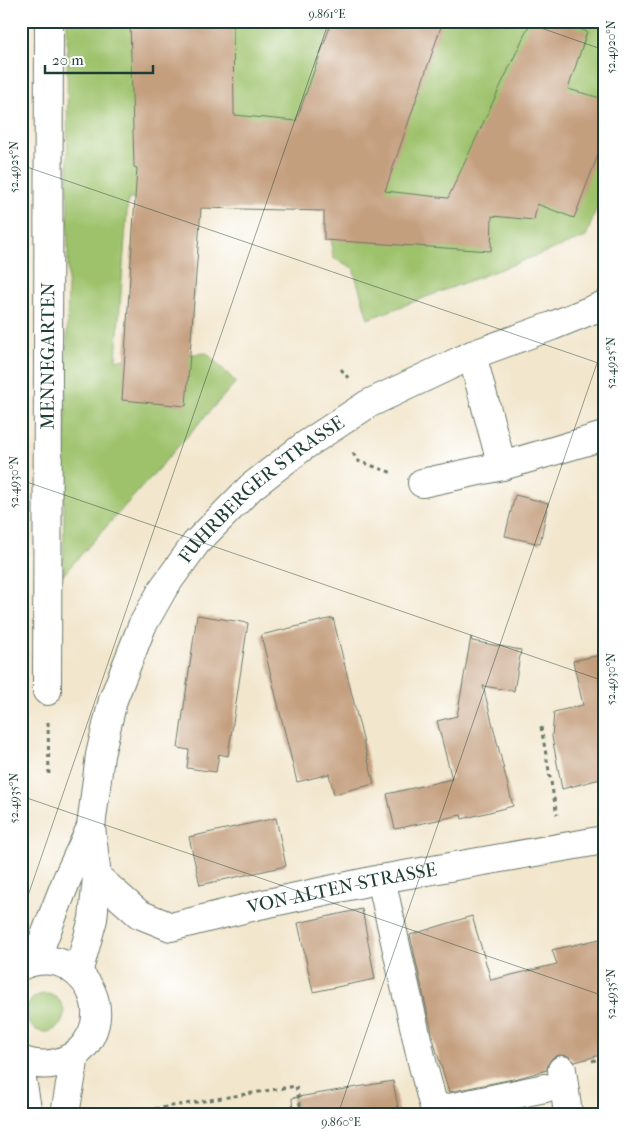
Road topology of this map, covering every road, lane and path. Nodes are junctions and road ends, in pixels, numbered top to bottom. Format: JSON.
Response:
{"nodes":[{"id":1,"x":49,"y":21,"type":"edge"},
{"id":2,"x":604,"y":305,"type":"edge"},
{"id":3,"x":472,"y":355,"type":"junction"},
{"id":4,"x":333,"y":427,"type":"junction"},
{"id":5,"x":604,"y":436,"type":"edge"},
{"id":6,"x":502,"y":466,"type":"junction"},
{"id":7,"x":422,"y":483,"type":"joint"},
{"id":8,"x":47,"y":691,"type":"joint"},
{"id":9,"x":541,"y":727,"type":"dead end"},
{"id":10,"x":49,"y":777,"type":"dead end"},
{"id":11,"x":92,"y":828,"type":"junction"},
{"id":12,"x":604,"y":840,"type":"edge"},
{"id":13,"x":563,"y":846,"type":"junction"},
{"id":14,"x":97,"y":877,"type":"junction"},
{"id":15,"x":381,"y":879,"type":"junction"},
{"id":16,"x":28,"y":963,"type":"edge"},
{"id":17,"x":78,"y":973,"type":"junction"},
{"id":18,"x":74,"y":1056,"type":"junction"},
{"id":19,"x":21,"y":1060,"type":"edge"},
{"id":20,"x":21,"y":1074,"type":"edge"},
{"id":21,"x":28,"y":1114,"type":"edge"},
{"id":22,"x":65,"y":1114,"type":"edge"},
{"id":23,"x":123,"y":1114,"type":"edge"},
{"id":24,"x":302,"y":1114,"type":"edge"},
{"id":25,"x":568,"y":1114,"type":"edge"}],
"edges":[{"from":1,"to":8,"type":"main road","name":"MENNEGARTEN"},
{"from":2,"to":3,"type":"main road","name":"FUHRBERGER STRASSE"},
{"from":3,"to":4,"type":"main road","name":"FUHRBERGER STRASSE"},
{"from":3,"to":6,"type":"main road"},
{"from":4,"to":7,"type":"path"},
{"from":4,"to":11,"type":"main road","name":"FUHRBERGER STRASSE"},
{"from":5,"to":6,"type":"main road"},
{"from":6,"to":7,"type":"main road"},
{"from":8,"to":10,"type":"path"},
{"from":9,"to":13,"type":"path"},
{"from":11,"to":14,"type":"main road","name":"FUHRBERGER STRASSE"},
{"from":11,"to":16,"type":"main road","name":"FUHRBERGER STRASSE"},
{"from":12,"to":13,"type":"main road","name":"VON-ALTEN-STRASSE"},
{"from":13,"to":15,"type":"main road","name":"VON-ALTEN-STRASSE"},
{"from":14,"to":15,"type":"main road","name":"VON-ALTEN-STRASSE"},
{"from":14,"to":17,"type":"main road","name":"FUHRBERGER STRASSE"},
{"from":15,"to":25,"type":"main road"},
{"from":16,"to":17,"type":"main road"},
{"from":17,"to":18,"type":"main road"},
{"from":18,"to":19,"type":"main road"},
{"from":18,"to":22,"type":"main road"},
{"from":20,"to":21,"type":"main road"},
{"from":23,"to":24,"type":"path"}]}
